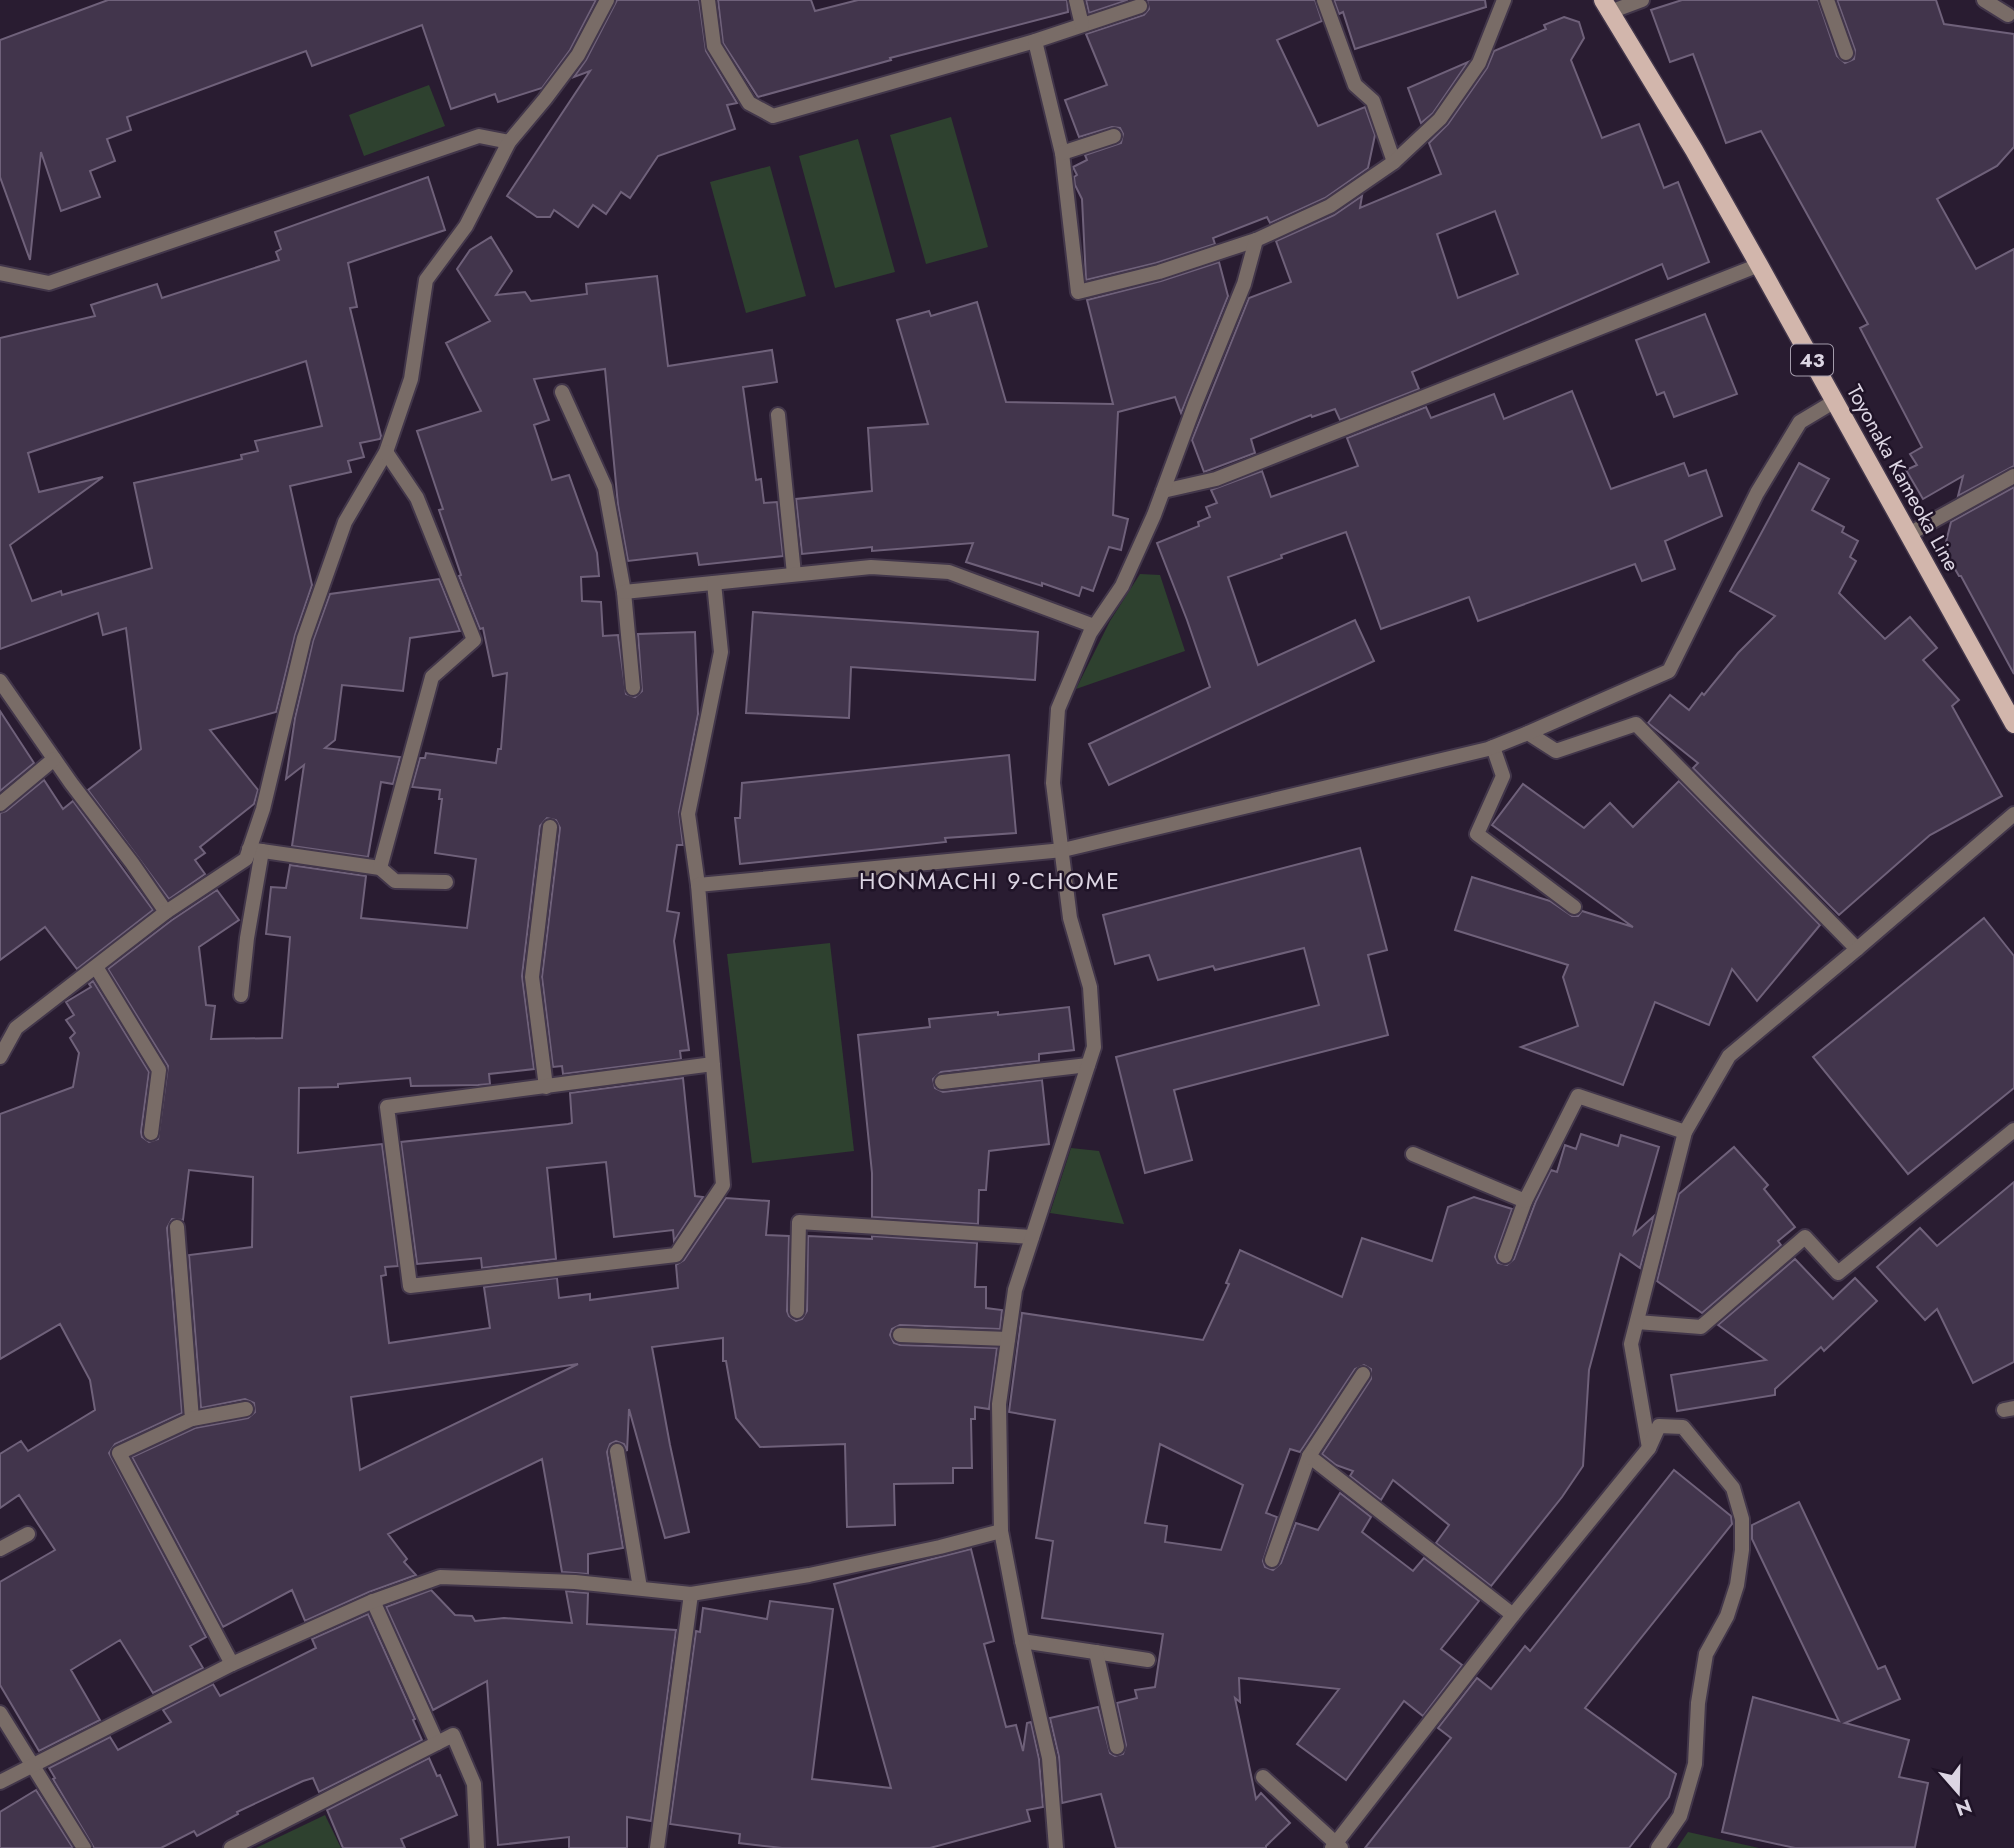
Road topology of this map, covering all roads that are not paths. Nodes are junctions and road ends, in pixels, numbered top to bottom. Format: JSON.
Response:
{"nodes":[{"id":1,"x":607,"y":0,"type":"edge"},
{"id":2,"x":708,"y":0,"type":"edge"},
{"id":3,"x":1076,"y":0,"type":"edge"},
{"id":4,"x":1324,"y":0,"type":"edge"},
{"id":5,"x":1504,"y":0,"type":"edge"},
{"id":6,"x":1642,"y":0,"type":"edge"},
{"id":7,"x":1827,"y":0,"type":"edge"},
{"id":8,"x":1984,"y":0,"type":"edge"},
{"id":9,"x":1140,"y":6,"type":"dead end"},
{"id":10,"x":1607,"y":6,"type":"edge"},
{"id":11,"x":2008,"y":15,"type":"dead end"},
{"id":12,"x":1082,"y":25,"type":"junction"},
{"id":13,"x":1035,"y":41,"type":"junction"},
{"id":14,"x":1846,"y":53,"type":"dead end"},
{"id":15,"x":1114,"y":136,"type":"dead end"},
{"id":16,"x":509,"y":142,"type":"junction"},
{"id":17,"x":1062,"y":153,"type":"junction"},
{"id":18,"x":1394,"y":162,"type":"junction"},
{"id":19,"x":1256,"y":240,"type":"junction"},
{"id":20,"x":1759,"y":265,"type":"junction"},
{"id":21,"x":0,"y":274,"type":"edge"},
{"id":22,"x":562,"y":392,"type":"dead end"},
{"id":23,"x":1835,"y":401,"type":"junction"},
{"id":24,"x":778,"y":415,"type":"dead end"},
{"id":25,"x":386,"y":452,"type":"junction"},
{"id":26,"x":2014,"y":476,"type":"edge"},
{"id":27,"x":1163,"y":491,"type":"junction"},
{"id":28,"x":1909,"y":534,"type":"junction"},
{"id":29,"x":794,"y":575,"type":"junction"},
{"id":30,"x":714,"y":583,"type":"junction"},
{"id":31,"x":624,"y":592,"type":"junction"},
{"id":32,"x":1094,"y":626,"type":"junction"},
{"id":33,"x":0,"y":681,"type":"edge"},
{"id":34,"x":633,"y":688,"type":"dead end"},
{"id":35,"x":2008,"y":699,"type":"edge"},
{"id":36,"x":2014,"y":724,"type":"edge"},
{"id":37,"x":1528,"y":733,"type":"junction"},
{"id":38,"x":1493,"y":747,"type":"junction"},
{"id":39,"x":54,"y":759,"type":"junction"},
{"id":40,"x":0,"y":804,"type":"edge"},
{"id":41,"x":2014,"y":814,"type":"edge"},
{"id":42,"x":550,"y":827,"type":"dead end"},
{"id":43,"x":256,"y":850,"type":"junction"},
{"id":44,"x":1063,"y":850,"type":"junction"},
{"id":45,"x":380,"y":868,"type":"junction"},
{"id":46,"x":446,"y":882,"type":"dead end"},
{"id":47,"x":698,"y":885,"type":"junction"},
{"id":48,"x":1574,"y":907,"type":"dead end"},
{"id":49,"x":166,"y":912,"type":"junction"},
{"id":50,"x":1857,"y":949,"type":"junction"},
{"id":51,"x":96,"y":967,"type":"junction"},
{"id":52,"x":241,"y":995,"type":"dead end"},
{"id":53,"x":0,"y":1057,"type":"edge"},
{"id":54,"x":713,"y":1064,"type":"junction"},
{"id":55,"x":1088,"y":1065,"type":"junction"},
{"id":56,"x":942,"y":1082,"type":"dead end"},
{"id":57,"x":545,"y":1087,"type":"junction"},
{"id":58,"x":2014,"y":1130,"type":"edge"},
{"id":59,"x":1685,"y":1132,"type":"junction"},
{"id":60,"x":151,"y":1133,"type":"dead end"},
{"id":61,"x":1413,"y":1154,"type":"dead end"},
{"id":62,"x":1525,"y":1201,"type":"junction"},
{"id":63,"x":177,"y":1227,"type":"dead end"},
{"id":64,"x":1031,"y":1237,"type":"junction"},
{"id":65,"x":1506,"y":1256,"type":"dead end"},
{"id":66,"x":797,"y":1311,"type":"dead end"},
{"id":67,"x":1637,"y":1322,"type":"junction"},
{"id":68,"x":900,"y":1335,"type":"dead end"},
{"id":69,"x":1008,"y":1339,"type":"junction"},
{"id":70,"x":1363,"y":1374,"type":"dead end"},
{"id":71,"x":246,"y":1409,"type":"dead end"},
{"id":72,"x":192,"y":1419,"type":"junction"},
{"id":73,"x":1649,"y":1448,"type":"junction"},
{"id":74,"x":617,"y":1451,"type":"dead end"},
{"id":75,"x":1309,"y":1456,"type":"junction"},
{"id":76,"x":1001,"y":1531,"type":"junction"},
{"id":77,"x":28,"y":1534,"type":"dead end"},
{"id":78,"x":0,"y":1549,"type":"edge"},
{"id":79,"x":1272,"y":1560,"type":"dead end"},
{"id":80,"x":640,"y":1588,"type":"junction"},
{"id":81,"x":691,"y":1594,"type":"junction"},
{"id":82,"x":373,"y":1601,"type":"junction"},
{"id":83,"x":1513,"y":1615,"type":"junction"},
{"id":84,"x":1022,"y":1641,"type":"junction"},
{"id":85,"x":1096,"y":1652,"type":"junction"},
{"id":86,"x":1148,"y":1660,"type":"dead end"},
{"id":87,"x":232,"y":1664,"type":"junction"},
{"id":88,"x":0,"y":1713,"type":"edge"},
{"id":89,"x":437,"y":1743,"type":"junction"},
{"id":90,"x":1117,"y":1747,"type":"dead end"},
{"id":91,"x":32,"y":1766,"type":"junction"},
{"id":92,"x":1263,"y":1777,"type":"dead end"},
{"id":93,"x":0,"y":1782,"type":"edge"},
{"id":94,"x":1337,"y":1846,"type":"edge"},
{"id":95,"x":84,"y":1848,"type":"edge"},
{"id":96,"x":231,"y":1848,"type":"edge"},
{"id":97,"x":477,"y":1848,"type":"edge"},
{"id":98,"x":657,"y":1848,"type":"edge"},
{"id":99,"x":1056,"y":1848,"type":"edge"},
{"id":100,"x":1658,"y":1848,"type":"edge"}],
"edges":[{"from":1,"to":16,"type":"street"},
{"from":2,"to":13,"type":"street"},
{"from":3,"to":12,"type":"street"},
{"from":4,"to":18,"type":"street"},
{"from":5,"to":18,"type":"street"},
{"from":6,"to":10,"type":"street"},
{"from":7,"to":14,"type":"street"},
{"from":8,"to":11,"type":"street"},
{"from":9,"to":12,"type":"street"},
{"from":10,"to":20,"type":"main road","name":"Toyonaka Kameoka Line","number":"43"},
{"from":12,"to":13,"type":"street"},
{"from":13,"to":17,"type":"street"},
{"from":15,"to":17,"type":"street"},
{"from":16,"to":21,"type":"street"},
{"from":16,"to":25,"type":"street"},
{"from":17,"to":19,"type":"street"},
{"from":18,"to":19,"type":"street"},
{"from":19,"to":27,"type":"street"},
{"from":20,"to":23,"type":"main road","name":"Toyonaka Kameoka Line","number":"43"},
{"from":20,"to":27,"type":"street"},
{"from":22,"to":31,"type":"street"},
{"from":23,"to":28,"type":"main road","name":"Toyonaka Kameoka Line","number":"43"},
{"from":23,"to":37,"type":"street"},
{"from":24,"to":29,"type":"street"},
{"from":25,"to":43,"type":"street"},
{"from":25,"to":45,"type":"street"},
{"from":26,"to":28,"type":"street"},
{"from":27,"to":32,"type":"street"},
{"from":28,"to":35,"type":"main road","name":"Toyonaka Kameoka Line","number":"43"},
{"from":29,"to":30,"type":"street"},
{"from":29,"to":32,"type":"street"},
{"from":30,"to":31,"type":"street"},
{"from":30,"to":47,"type":"street"},
{"from":31,"to":34,"type":"street"},
{"from":32,"to":44,"type":"street"},
{"from":33,"to":39,"type":"street"},
{"from":35,"to":36,"type":"main road","name":"Toyonaka Kameoka Line","number":"43"},
{"from":37,"to":38,"type":"street"},
{"from":37,"to":50,"type":"street"},
{"from":38,"to":44,"type":"street"},
{"from":38,"to":48,"type":"street"},
{"from":39,"to":40,"type":"street"},
{"from":39,"to":49,"type":"street"},
{"from":41,"to":50,"type":"street"},
{"from":42,"to":57,"type":"street"},
{"from":43,"to":45,"type":"street"},
{"from":43,"to":49,"type":"street"},
{"from":43,"to":52,"type":"street"},
{"from":44,"to":47,"type":"street"},
{"from":44,"to":55,"type":"street"},
{"from":45,"to":46,"type":"street"},
{"from":47,"to":54,"type":"street"},
{"from":49,"to":51,"type":"street"},
{"from":50,"to":59,"type":"street"},
{"from":51,"to":53,"type":"street"},
{"from":51,"to":60,"type":"street"},
{"from":54,"to":57,"type":"street"},
{"from":54,"to":57,"type":"street"},
{"from":55,"to":56,"type":"street"},
{"from":55,"to":64,"type":"street"},
{"from":58,"to":67,"type":"street"},
{"from":59,"to":62,"type":"street"},
{"from":59,"to":67,"type":"street"},
{"from":61,"to":62,"type":"street"},
{"from":62,"to":65,"type":"street"},
{"from":63,"to":72,"type":"street"},
{"from":64,"to":66,"type":"street"},
{"from":64,"to":69,"type":"street"},
{"from":67,"to":73,"type":"street"},
{"from":68,"to":69,"type":"street"},
{"from":69,"to":76,"type":"street"},
{"from":70,"to":75,"type":"street"},
{"from":71,"to":72,"type":"street"},
{"from":72,"to":87,"type":"street"},
{"from":73,"to":83,"type":"street"},
{"from":73,"to":100,"type":"street"},
{"from":74,"to":80,"type":"street"},
{"from":75,"to":79,"type":"street"},
{"from":75,"to":83,"type":"street"},
{"from":76,"to":81,"type":"street"},
{"from":76,"to":84,"type":"street"},
{"from":77,"to":78,"type":"street"},
{"from":80,"to":81,"type":"street"},
{"from":80,"to":82,"type":"street"},
{"from":81,"to":98,"type":"street"},
{"from":82,"to":87,"type":"street"},
{"from":82,"to":89,"type":"street"},
{"from":83,"to":94,"type":"street"},
{"from":84,"to":85,"type":"street"},
{"from":84,"to":99,"type":"street"},
{"from":85,"to":86,"type":"street"},
{"from":85,"to":90,"type":"street"},
{"from":87,"to":91,"type":"street"},
{"from":88,"to":91,"type":"street"},
{"from":89,"to":96,"type":"street"},
{"from":89,"to":97,"type":"street"},
{"from":91,"to":93,"type":"street"},
{"from":91,"to":95,"type":"street"},
{"from":92,"to":94,"type":"street"}]}
